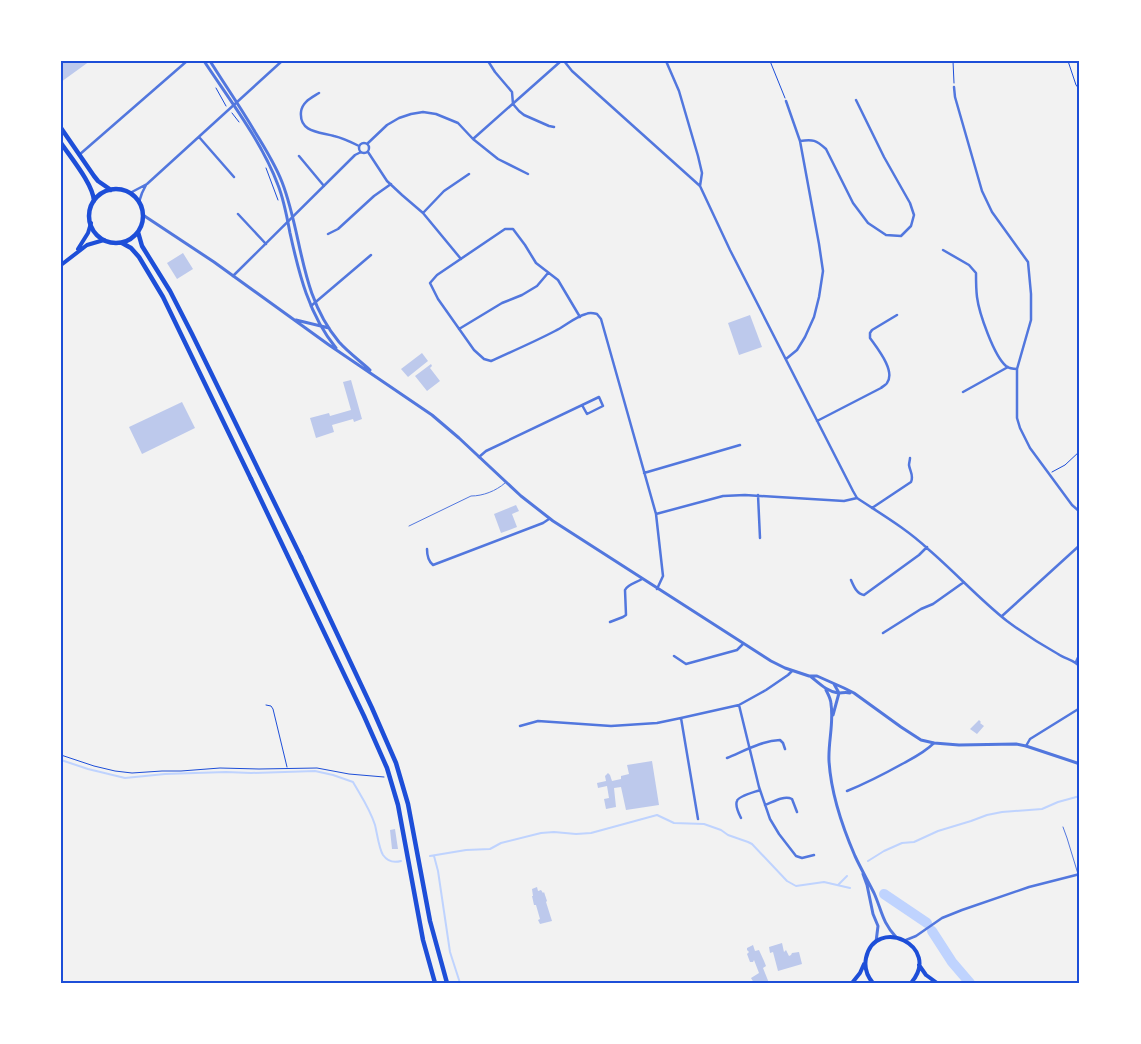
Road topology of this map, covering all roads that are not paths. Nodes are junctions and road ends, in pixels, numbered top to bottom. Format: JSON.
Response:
{"nodes":[{"id":1,"x":187,"y":61,"type":"edge"},
{"id":2,"x":204,"y":61,"type":"edge"},
{"id":3,"x":210,"y":61,"type":"edge"},
{"id":4,"x":282,"y":61,"type":"edge"},
{"id":5,"x":488,"y":61,"type":"edge"},
{"id":6,"x":562,"y":61,"type":"edge"},
{"id":7,"x":666,"y":61,"type":"edge"},
{"id":8,"x":954,"y":86,"type":"road end"},
{"id":9,"x":319,"y":93,"type":"dead end"},
{"id":10,"x":856,"y":100,"type":"dead end"},
{"id":11,"x":786,"y":101,"type":"road end"},
{"id":12,"x":237,"y":103,"type":"junction"},
{"id":13,"x":513,"y":104,"type":"junction"},
{"id":14,"x":234,"y":106,"type":"junction"},
{"id":15,"x":554,"y":127,"type":"dead end"},
{"id":16,"x":61,"y":128,"type":"edge"},
{"id":17,"x":199,"y":136,"type":"junction"},
{"id":18,"x":473,"y":139,"type":"junction"},
{"id":19,"x":800,"y":141,"type":"junction"},
{"id":20,"x":61,"y":143,"type":"edge"},
{"id":21,"x":367,"y":144,"type":"junction"},
{"id":22,"x":360,"y":146,"type":"junction"},
{"id":23,"x":361,"y":152,"type":"junction"},
{"id":24,"x":368,"y":152,"type":"junction"},
{"id":25,"x":79,"y":155,"type":"junction"},
{"id":26,"x":300,"y":156,"type":"dead end"},
{"id":27,"x":469,"y":174,"type":"dead end"},
{"id":28,"x":528,"y":174,"type":"dead end"},
{"id":29,"x":234,"y":177,"type":"dead end"},
{"id":30,"x":147,"y":184,"type":"junction"},
{"id":31,"x":390,"y":184,"type":"junction"},
{"id":32,"x":324,"y":186,"type":"junction"},
{"id":33,"x":700,"y":186,"type":"junction"},
{"id":34,"x":111,"y":190,"type":"junction"},
{"id":35,"x":130,"y":193,"type":"junction"},
{"id":36,"x":94,"y":201,"type":"junction"},
{"id":37,"x":139,"y":202,"type":"junction"},
{"id":38,"x":424,"y":213,"type":"junction"},
{"id":39,"x":238,"y":214,"type":"dead end"},
{"id":40,"x":143,"y":215,"type":"junction"},
{"id":41,"x":293,"y":218,"type":"junction"},
{"id":42,"x":91,"y":223,"type":"junction"},
{"id":43,"x":288,"y":223,"type":"junction"},
{"id":44,"x":138,"y":232,"type":"junction"},
{"id":45,"x":328,"y":234,"type":"dead end"},
{"id":46,"x":104,"y":240,"type":"junction"},
{"id":47,"x":122,"y":243,"type":"junction"},
{"id":48,"x":266,"y":244,"type":"junction"},
{"id":49,"x":943,"y":250,"type":"dead end"},
{"id":50,"x":76,"y":252,"type":"junction"},
{"id":51,"x":371,"y":255,"type":"dead end"},
{"id":52,"x":461,"y":259,"type":"junction"},
{"id":53,"x":61,"y":265,"type":"edge"},
{"id":54,"x":548,"y":273,"type":"junction"},
{"id":55,"x":233,"y":276,"type":"junction"},
{"id":56,"x":315,"y":302,"type":"junction"},
{"id":57,"x":310,"y":306,"type":"junction"},
{"id":58,"x":897,"y":315,"type":"dead end"},
{"id":59,"x":580,"y":317,"type":"junction"},
{"id":60,"x":293,"y":319,"type":"junction"},
{"id":61,"x":321,"y":326,"type":"junction"},
{"id":62,"x":329,"y":328,"type":"junction"},
{"id":63,"x":459,"y":329,"type":"junction"},
{"id":64,"x":338,"y":351,"type":"junction"},
{"id":65,"x":786,"y":360,"type":"junction"},
{"id":66,"x":1008,"y":367,"type":"junction"},
{"id":67,"x":1018,"y":369,"type":"junction"},
{"id":68,"x":383,"y":380,"type":"junction"},
{"id":69,"x":963,"y":392,"type":"dead end"},
{"id":70,"x":582,"y":405,"type":"junction"},
{"id":71,"x":817,"y":421,"type":"junction"},
{"id":72,"x":740,"y":445,"type":"dead end"},
{"id":73,"x":480,"y":457,"type":"junction"},
{"id":74,"x":910,"y":458,"type":"dead end"},
{"id":75,"x":644,"y":473,"type":"junction"},
{"id":76,"x":506,"y":482,"type":"junction"},
{"id":77,"x":758,"y":495,"type":"junction"},
{"id":78,"x":857,"y":498,"type":"junction"},
{"id":79,"x":872,"y":508,"type":"junction"},
{"id":80,"x":1079,"y":510,"type":"edge"},
{"id":81,"x":656,"y":514,"type":"junction"},
{"id":82,"x":549,"y":518,"type":"junction"},
{"id":83,"x":408,"y":526,"type":"dead end"},
{"id":84,"x":760,"y":538,"type":"dead end"},
{"id":85,"x":1080,"y":545,"type":"edge"},
{"id":86,"x":927,"y":547,"type":"junction"},
{"id":87,"x":427,"y":549,"type":"dead end"},
{"id":88,"x":642,"y":579,"type":"junction"},
{"id":89,"x":851,"y":580,"type":"dead end"},
{"id":90,"x":964,"y":582,"type":"junction"},
{"id":91,"x":657,"y":589,"type":"junction"},
{"id":92,"x":1002,"y":616,"type":"junction"},
{"id":93,"x":610,"y":622,"type":"dead end"},
{"id":94,"x":883,"y":633,"type":"dead end"},
{"id":95,"x":743,"y":644,"type":"junction"},
{"id":96,"x":1080,"y":653,"type":"edge"},
{"id":97,"x":674,"y":656,"type":"dead end"},
{"id":98,"x":1076,"y":662,"type":"junction"},
{"id":99,"x":1080,"y":667,"type":"edge"},
{"id":100,"x":792,"y":671,"type":"junction"},
{"id":101,"x":809,"y":676,"type":"junction"},
{"id":102,"x":834,"y":684,"type":"junction"},
{"id":103,"x":826,"y":690,"type":"junction"},
{"id":104,"x":839,"y":693,"type":"junction"},
{"id":105,"x":854,"y":693,"type":"junction"},
{"id":106,"x":738,"y":705,"type":"junction"},
{"id":107,"x":1080,"y":708,"type":"edge"},
{"id":108,"x":681,"y":718,"type":"junction"},
{"id":109,"x":832,"y":718,"type":"junction"},
{"id":110,"x":520,"y":726,"type":"dead end"},
{"id":111,"x":934,"y":743,"type":"junction"},
{"id":112,"x":1026,"y":746,"type":"junction"},
{"id":113,"x":748,"y":749,"type":"junction"},
{"id":114,"x":785,"y":750,"type":"dead end"},
{"id":115,"x":727,"y":758,"type":"dead end"},
{"id":116,"x":1080,"y":764,"type":"edge"},
{"id":117,"x":760,"y":790,"type":"junction"},
{"id":118,"x":847,"y":790,"type":"dead end"},
{"id":119,"x":765,"y":805,"type":"junction"},
{"id":120,"x":797,"y":812,"type":"dead end"},
{"id":121,"x":741,"y":818,"type":"dead end"},
{"id":122,"x":698,"y":819,"type":"dead end"},
{"id":123,"x":1063,"y":827,"type":"dead end"},
{"id":124,"x":814,"y":855,"type":"dead end"},
{"id":125,"x":859,"y":864,"type":"junction"},
{"id":126,"x":1079,"y":874,"type":"edge"},
{"id":127,"x":896,"y":937,"type":"junction"},
{"id":128,"x":906,"y":940,"type":"junction"},
{"id":129,"x":876,"y":942,"type":"junction"},
{"id":130,"x":865,"y":962,"type":"junction"},
{"id":131,"x":919,"y":964,"type":"junction"},
{"id":132,"x":435,"y":983,"type":"edge"},
{"id":133,"x":447,"y":983,"type":"edge"},
{"id":134,"x":852,"y":983,"type":"edge"},
{"id":135,"x":873,"y":983,"type":"edge"},
{"id":136,"x":911,"y":983,"type":"edge"},
{"id":137,"x":937,"y":983,"type":"edge"}],
"edges":[{"from":1,"to":25,"type":"street"},
{"from":2,"to":14,"type":"street"},
{"from":3,"to":12,"type":"street"},
{"from":4,"to":12,"type":"street"},
{"from":5,"to":13,"type":"street"},
{"from":6,"to":13,"type":"street"},
{"from":6,"to":33,"type":"street"},
{"from":7,"to":33,"type":"street"},
{"from":8,"to":67,"type":"street"},
{"from":9,"to":22,"type":"street"},
{"from":10,"to":19,"type":"street"},
{"from":11,"to":19,"type":"street"},
{"from":12,"to":14,"type":"street"},
{"from":12,"to":41,"type":"street"},
{"from":13,"to":15,"type":"street"},
{"from":13,"to":18,"type":"street"},
{"from":14,"to":17,"type":"street"},
{"from":14,"to":43,"type":"street"},
{"from":16,"to":25,"type":"main road"},
{"from":17,"to":29,"type":"street"},
{"from":17,"to":30,"type":"street"},
{"from":18,"to":21,"type":"street"},
{"from":18,"to":28,"type":"street"},
{"from":19,"to":65,"type":"street"},
{"from":20,"to":36,"type":"main road"},
{"from":21,"to":22,"type":"street"},
{"from":21,"to":24,"type":"street"},
{"from":22,"to":23,"type":"street"},
{"from":23,"to":24,"type":"street"},
{"from":23,"to":32,"type":"street"},
{"from":24,"to":31,"type":"street"},
{"from":25,"to":34,"type":"main road"},
{"from":26,"to":32,"type":"street"},
{"from":27,"to":38,"type":"street"},
{"from":30,"to":35,"type":"street"},
{"from":30,"to":37,"type":"street"},
{"from":31,"to":38,"type":"street"},
{"from":31,"to":45,"type":"street"},
{"from":32,"to":41,"type":"street"},
{"from":33,"to":65,"type":"street"},
{"from":34,"to":35,"type":"main road"},
{"from":34,"to":36,"type":"main road"},
{"from":35,"to":37,"type":"main road"},
{"from":36,"to":42,"type":"main road"},
{"from":37,"to":40,"type":"main road"},
{"from":38,"to":52,"type":"street"},
{"from":39,"to":48,"type":"street"},
{"from":40,"to":44,"type":"main road"},
{"from":40,"to":55,"type":"street"},
{"from":41,"to":43,"type":"street"},
{"from":41,"to":56,"type":"street"},
{"from":42,"to":46,"type":"main road"},
{"from":42,"to":50,"type":"main road"},
{"from":43,"to":48,"type":"street"},
{"from":43,"to":57,"type":"street"},
{"from":44,"to":47,"type":"main road"},
{"from":44,"to":133,"type":"main road"},
{"from":46,"to":47,"type":"main road"},
{"from":46,"to":50,"type":"main road"},
{"from":47,"to":132,"type":"main road"},
{"from":48,"to":55,"type":"street"},
{"from":49,"to":66,"type":"street"},
{"from":50,"to":53,"type":"main road"},
{"from":51,"to":56,"type":"street"},
{"from":52,"to":54,"type":"street"},
{"from":52,"to":63,"type":"street"},
{"from":54,"to":59,"type":"street"},
{"from":54,"to":63,"type":"street"},
{"from":55,"to":60,"type":"street"},
{"from":56,"to":57,"type":"street"},
{"from":56,"to":62,"type":"street"},
{"from":57,"to":61,"type":"street"},
{"from":58,"to":71,"type":"street"},
{"from":59,"to":63,"type":"street"},
{"from":59,"to":75,"type":"street"},
{"from":60,"to":61,"type":"street"},
{"from":60,"to":64,"type":"street"},
{"from":61,"to":62,"type":"street"},
{"from":61,"to":64,"type":"street"},
{"from":62,"to":68,"type":"street"},
{"from":64,"to":68,"type":"street"},
{"from":65,"to":71,"type":"street"},
{"from":66,"to":67,"type":"street"},
{"from":66,"to":69,"type":"street"},
{"from":67,"to":80,"type":"street"},
{"from":68,"to":73,"type":"street"},
{"from":70,"to":70,"type":"street"},
{"from":70,"to":73,"type":"street"},
{"from":71,"to":78,"type":"street"},
{"from":72,"to":75,"type":"street"},
{"from":73,"to":76,"type":"street"},
{"from":74,"to":79,"type":"street"},
{"from":75,"to":81,"type":"street"},
{"from":76,"to":82,"type":"street"},
{"from":76,"to":83,"type":"lane"},
{"from":77,"to":78,"type":"street"},
{"from":77,"to":81,"type":"street"},
{"from":77,"to":84,"type":"street"},
{"from":78,"to":79,"type":"street"},
{"from":79,"to":86,"type":"street"},
{"from":81,"to":91,"type":"street"},
{"from":82,"to":87,"type":"street"},
{"from":82,"to":88,"type":"street"},
{"from":85,"to":92,"type":"street"},
{"from":86,"to":89,"type":"street"},
{"from":86,"to":90,"type":"street"},
{"from":88,"to":91,"type":"street"},
{"from":88,"to":93,"type":"street"},
{"from":90,"to":92,"type":"street"},
{"from":90,"to":94,"type":"street"},
{"from":91,"to":95,"type":"street"},
{"from":92,"to":98,"type":"street"},
{"from":95,"to":97,"type":"street"},
{"from":95,"to":100,"type":"street"},
{"from":96,"to":98,"type":"street"},
{"from":98,"to":99,"type":"street"},
{"from":100,"to":101,"type":"street"},
{"from":100,"to":106,"type":"street"},
{"from":101,"to":102,"type":"street"},
{"from":101,"to":103,"type":"street"},
{"from":102,"to":104,"type":"street"},
{"from":102,"to":105,"type":"street"},
{"from":103,"to":104,"type":"street"},
{"from":103,"to":109,"type":"street"},
{"from":104,"to":105,"type":"street"},
{"from":104,"to":109,"type":"street"},
{"from":105,"to":111,"type":"street"},
{"from":106,"to":108,"type":"street"},
{"from":106,"to":113,"type":"street"},
{"from":107,"to":112,"type":"street"},
{"from":108,"to":110,"type":"street"},
{"from":108,"to":122,"type":"street"},
{"from":109,"to":125,"type":"street"},
{"from":111,"to":112,"type":"street"},
{"from":111,"to":118,"type":"street"},
{"from":112,"to":116,"type":"street"},
{"from":113,"to":114,"type":"street"},
{"from":113,"to":115,"type":"street"},
{"from":113,"to":117,"type":"street"},
{"from":117,"to":119,"type":"street"},
{"from":117,"to":121,"type":"street"},
{"from":119,"to":120,"type":"street"},
{"from":119,"to":124,"type":"street"},
{"from":123,"to":126,"type":"lane"},
{"from":125,"to":127,"type":"street"},
{"from":125,"to":129,"type":"street"},
{"from":126,"to":128,"type":"street"},
{"from":127,"to":128,"type":"main road"},
{"from":127,"to":129,"type":"main road"},
{"from":128,"to":131,"type":"main road"},
{"from":129,"to":130,"type":"main road"},
{"from":130,"to":134,"type":"main road"},
{"from":130,"to":135,"type":"main road"},
{"from":131,"to":136,"type":"main road"},
{"from":131,"to":137,"type":"main road"}]}
